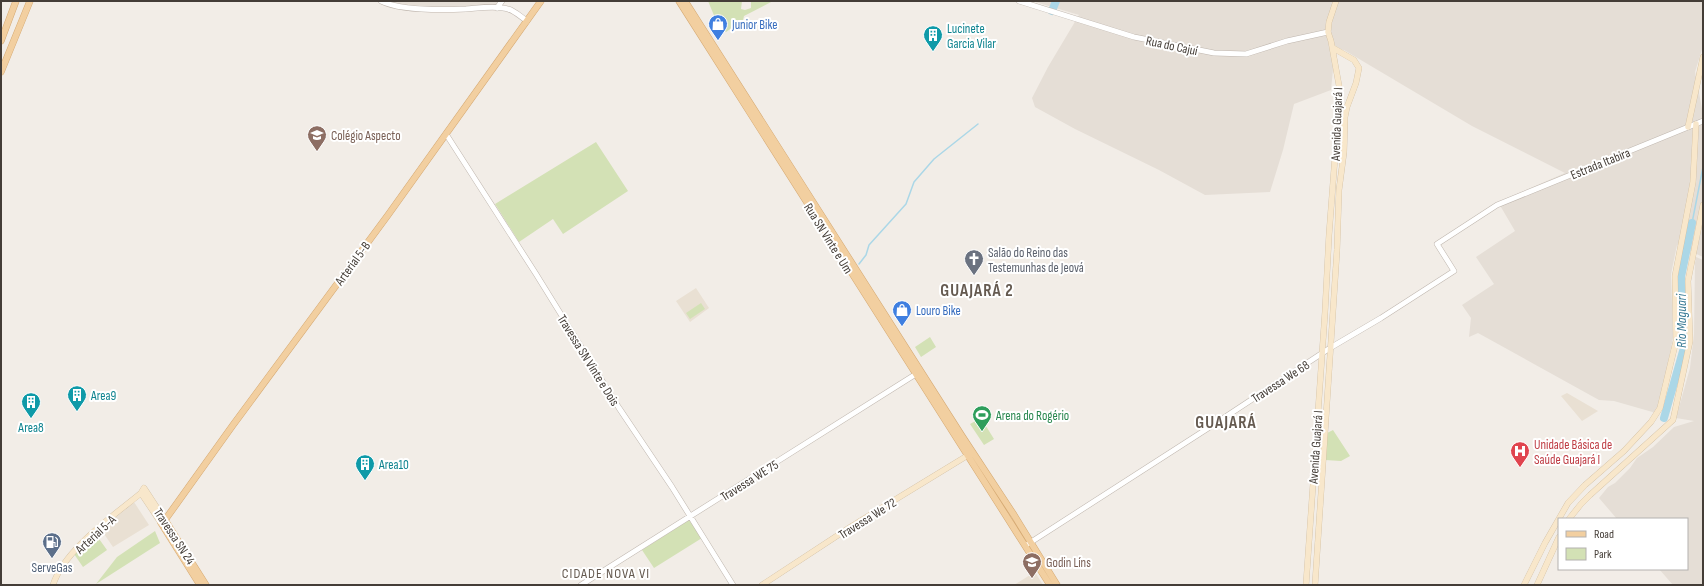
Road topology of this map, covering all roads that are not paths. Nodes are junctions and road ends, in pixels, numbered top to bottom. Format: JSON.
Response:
{"nodes":[{"id":1,"x":16,"y":1,"type":"edge"},
{"id":2,"x":30,"y":1,"type":"edge"},
{"id":3,"x":381,"y":1,"type":"edge"},
{"id":4,"x":502,"y":1,"type":"edge"},
{"id":5,"x":541,"y":1,"type":"edge"},
{"id":6,"x":679,"y":1,"type":"edge"},
{"id":7,"x":685,"y":1,"type":"edge"},
{"id":8,"x":1019,"y":1,"type":"edge"},
{"id":9,"x":1336,"y":1,"type":"edge"},
{"id":10,"x":497,"y":8,"type":"junction"},
{"id":11,"x":526,"y":21,"type":"junction"},
{"id":12,"x":1328,"y":32,"type":"junction"},
{"id":13,"x":1,"y":41,"type":"edge"},
{"id":14,"x":1333,"y":48,"type":"junction"},
{"id":15,"x":1703,"y":57,"type":"edge"},
{"id":16,"x":722,"y":64,"type":"junction"},
{"id":17,"x":1,"y":72,"type":"edge"},
{"id":18,"x":1703,"y":121,"type":"edge"},
{"id":19,"x":1696,"y":124,"type":"junction"},
{"id":20,"x":1688,"y":127,"type":"junction"},
{"id":21,"x":446,"y":134,"type":"junction"},
{"id":22,"x":1703,"y":205,"type":"edge"},
{"id":23,"x":824,"y":224,"type":"junction"},
{"id":24,"x":1454,"y":271,"type":"joint"},
{"id":25,"x":1330,"y":348,"type":"junction"},
{"id":26,"x":1321,"y":354,"type":"junction"},
{"id":27,"x":916,"y":374,"type":"junction"},
{"id":28,"x":970,"y":454,"type":"junction"},
{"id":29,"x":142,"y":491,"type":"joint"},
{"id":30,"x":690,"y":517,"type":"junction"},
{"id":31,"x":1559,"y":518,"type":"edge"},
{"id":32,"x":1570,"y":518,"type":"edge"},
{"id":33,"x":1558,"y":520,"type":"edge"},
{"id":34,"x":163,"y":522,"type":"junction"},
{"id":35,"x":1016,"y":525,"type":"junction"},
{"id":36,"x":1558,"y":539,"type":"edge"},
{"id":37,"x":1028,"y":544,"type":"junction"},
{"id":38,"x":1036,"y":557,"type":"junction"},
{"id":39,"x":53,"y":585,"type":"edge"},
{"id":40,"x":200,"y":585,"type":"edge"},
{"id":41,"x":206,"y":585,"type":"edge"},
{"id":42,"x":581,"y":585,"type":"edge"},
{"id":43,"x":733,"y":585,"type":"edge"},
{"id":44,"x":762,"y":585,"type":"edge"},
{"id":45,"x":1050,"y":585,"type":"edge"},
{"id":46,"x":1057,"y":585,"type":"edge"},
{"id":47,"x":1306,"y":585,"type":"edge"},
{"id":48,"x":1315,"y":585,"type":"edge"},
{"id":49,"x":1524,"y":585,"type":"edge"},
{"id":50,"x":1537,"y":585,"type":"edge"}],
"edges":[{"from":1,"to":13,"type":"main road"},
{"from":2,"to":17,"type":"main road"},
{"from":3,"to":10,"type":"street"},
{"from":4,"to":10,"type":"street"},
{"from":5,"to":11,"type":"main road","name":"Arterial 5-B"},
{"from":6,"to":16,"type":"main road","name":"Rua SN Vinte e Um"},
{"from":7,"to":16,"type":"main road","name":"Rua SN Vinte e Um"},
{"from":8,"to":12,"type":"street","name":"Rua do Cajuí"},
{"from":9,"to":12,"type":"main road"},
{"from":10,"to":11,"type":"street"},
{"from":11,"to":21,"type":"main road","name":"Arterial 5-B"},
{"from":12,"to":14,"type":"main road"},
{"from":14,"to":25,"type":"main road","name":"Avenida Guajará I"},
{"from":14,"to":26,"type":"main road","name":"Avenida Guajará I"},
{"from":15,"to":20,"type":"main road"},
{"from":16,"to":23,"type":"main road","name":"Rua SN Vinte e Um"},
{"from":18,"to":19,"type":"street","name":"Estrada Itabira"},
{"from":19,"to":20,"type":"street","name":"Estrada Itabira"},
{"from":19,"to":31,"type":"main road"},
{"from":20,"to":24,"type":"street","name":"Estrada Itabira"},
{"from":21,"to":30,"type":"street","name":"Travessa SN Vinte e Dois"},
{"from":21,"to":34,"type":"main road","name":"Arterial 5-B"},
{"from":22,"to":32,"type":"main road"},
{"from":23,"to":27,"type":"main road","name":"Rua SN Vinte e Um"},
{"from":23,"to":28,"type":"main road","name":"Rua SN Vinte e Um"},
{"from":24,"to":25,"type":"street","name":"Travessa We 68"},
{"from":25,"to":26,"type":"street","name":"Travessa We 68"},
{"from":25,"to":48,"type":"main road","name":"Avenida Guajará I"},
{"from":26,"to":37,"type":"street","name":"Travessa We 68"},
{"from":26,"to":47,"type":"main road","name":"Avenida Guajará I"},
{"from":27,"to":28,"type":"main road","name":"Rua SN Vinte e Um"},
{"from":27,"to":30,"type":"street","name":"Travessa WE 75"},
{"from":28,"to":35,"type":"main road","name":"Rua SN Vinte e Um"},
{"from":28,"to":35,"type":"main road","name":"Rua SN Vinte e Um"},
{"from":28,"to":44,"type":"main road","name":"Travessa We 72"},
{"from":29,"to":34,"type":"main road","name":"Travessa SN 24"},
{"from":29,"to":39,"type":"main road","name":"Arterial 5-A"},
{"from":30,"to":42,"type":"street","name":"Travessa WE 75"},
{"from":30,"to":43,"type":"street","name":"Travessa SN Vinte e Dois"},
{"from":33,"to":49,"type":"main road"},
{"from":34,"to":40,"type":"main road","name":"Travessa SN 24"},
{"from":34,"to":41,"type":"main road","name":"Travessa SN 24"},
{"from":35,"to":37,"type":"main road"},
{"from":36,"to":50,"type":"main road"},
{"from":37,"to":38,"type":"main road"},
{"from":38,"to":45,"type":"main road"},
{"from":38,"to":46,"type":"main road"}]}
